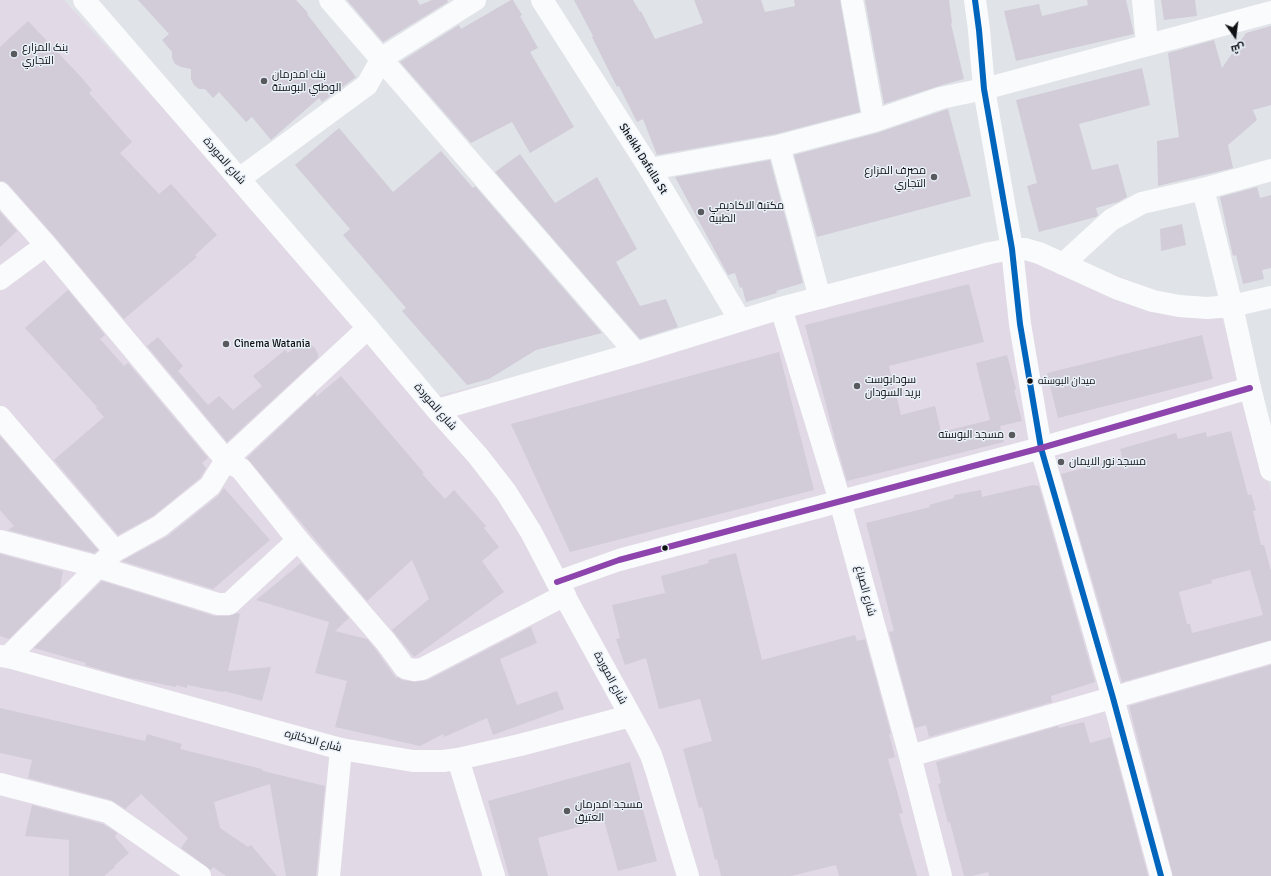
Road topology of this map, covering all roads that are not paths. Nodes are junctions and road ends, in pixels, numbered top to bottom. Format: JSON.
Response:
{"nodes":[{"id":1,"x":84,"y":0,"type":"edge"},
{"id":2,"x":330,"y":0,"type":"edge"},
{"id":3,"x":475,"y":0,"type":"edge"},
{"id":4,"x":542,"y":0,"type":"edge"},
{"id":5,"x":852,"y":0,"type":"edge"},
{"id":6,"x":975,"y":0,"type":"edge"},
{"id":7,"x":1143,"y":0,"type":"edge"},
{"id":8,"x":1260,"y":9,"type":"edge"},
{"id":9,"x":1147,"y":44,"type":"junction"},
{"id":10,"x":382,"y":58,"type":"junction"},
{"id":11,"x":984,"y":89,"type":"junction"},
{"id":12,"x":874,"y":121,"type":"junction"},
{"id":13,"x":779,"y":146,"type":"junction"},
{"id":14,"x":650,"y":169,"type":"junction"},
{"id":15,"x":1271,"y":170,"type":"edge"},
{"id":16,"x":239,"y":179,"type":"junction"},
{"id":17,"x":1203,"y":189,"type":"junction"},
{"id":18,"x":0,"y":193,"type":"edge"},
{"id":19,"x":46,"y":245,"type":"junction"},
{"id":20,"x":1012,"y":249,"type":"junction"},
{"id":21,"x":1063,"y":264,"type":"junction"},
{"id":22,"x":0,"y":279,"type":"edge"},
{"id":23,"x":1271,"y":297,"type":"edge"},
{"id":24,"x":820,"y":298,"type":"junction"},
{"id":25,"x":1232,"y":306,"type":"junction"},
{"id":26,"x":781,"y":308,"type":"junction"},
{"id":27,"x":740,"y":320,"type":"junction"},
{"id":28,"x":368,"y":328,"type":"junction"},
{"id":29,"x":636,"y":353,"type":"junction"},
{"id":30,"x":1250,"y":388,"type":"junction"},
{"id":31,"x":437,"y":410,"type":"junction"},
{"id":32,"x":0,"y":417,"type":"edge"},
{"id":33,"x":1041,"y":448,"type":"junction"},
{"id":34,"x":226,"y":460,"type":"junction"},
{"id":35,"x":1271,"y":470,"type":"edge"},
{"id":36,"x":840,"y":501,"type":"junction"},
{"id":37,"x":298,"y":540,"type":"junction"},
{"id":38,"x":0,"y":541,"type":"edge"},
{"id":39,"x":115,"y":551,"type":"junction"},
{"id":40,"x":98,"y":567,"type":"junction"},
{"id":41,"x":561,"y":589,"type":"junction"},
{"id":42,"x":1271,"y":652,"type":"edge"},
{"id":43,"x":4,"y":656,"type":"edge"},
{"id":44,"x":1113,"y":698,"type":"junction"},
{"id":45,"x":630,"y":716,"type":"junction"},
{"id":46,"x":341,"y":749,"type":"junction"},
{"id":47,"x":910,"y":756,"type":"junction"},
{"id":48,"x":458,"y":759,"type":"junction"},
{"id":49,"x":0,"y":784,"type":"edge"},
{"id":50,"x":200,"y":876,"type":"edge"},
{"id":51,"x":329,"y":876,"type":"edge"},
{"id":52,"x":494,"y":876,"type":"edge"},
{"id":53,"x":688,"y":876,"type":"edge"},
{"id":54,"x":942,"y":876,"type":"edge"},
{"id":55,"x":1161,"y":876,"type":"edge"}],
"edges":[{"from":1,"to":16,"type":"street","name":"شارع الموردة"},
{"from":2,"to":10,"type":"street"},
{"from":3,"to":10,"type":"street"},
{"from":4,"to":14,"type":"street","name":"Sheikh Dafulla St"},
{"from":5,"to":12,"type":"street"},
{"from":6,"to":11,"type":"street"},
{"from":7,"to":9,"type":"street"},
{"from":8,"to":9,"type":"street"},
{"from":9,"to":11,"type":"street"},
{"from":10,"to":16,"type":"street"},
{"from":10,"to":29,"type":"street"},
{"from":11,"to":12,"type":"street"},
{"from":11,"to":20,"type":"street"},
{"from":12,"to":13,"type":"street"},
{"from":13,"to":14,"type":"street"},
{"from":13,"to":24,"type":"street"},
{"from":14,"to":27,"type":"street","name":"Sheikh Dafulla St"},
{"from":15,"to":17,"type":"street"},
{"from":16,"to":28,"type":"street","name":"شارع الموردة"},
{"from":17,"to":21,"type":"street"},
{"from":17,"to":25,"type":"street"},
{"from":18,"to":19,"type":"street"},
{"from":19,"to":22,"type":"street"},
{"from":19,"to":34,"type":"street"},
{"from":20,"to":21,"type":"street"},
{"from":20,"to":24,"type":"street"},
{"from":20,"to":33,"type":"street"},
{"from":21,"to":25,"type":"street"},
{"from":23,"to":25,"type":"street"},
{"from":24,"to":26,"type":"street"},
{"from":25,"to":30,"type":"street"},
{"from":26,"to":27,"type":"street"},
{"from":26,"to":36,"type":"street","name":"شارع الصياغ"},
{"from":27,"to":29,"type":"street"},
{"from":28,"to":31,"type":"street","name":"شارع الموردة"},
{"from":28,"to":34,"type":"street"},
{"from":29,"to":31,"type":"street"},
{"from":30,"to":33,"type":"street"},
{"from":30,"to":35,"type":"street"},
{"from":31,"to":41,"type":"street","name":"شارع الموردة"},
{"from":32,"to":39,"type":"street"},
{"from":33,"to":36,"type":"street"},
{"from":33,"to":44,"type":"street"},
{"from":34,"to":37,"type":"street"},
{"from":34,"to":39,"type":"street"},
{"from":36,"to":41,"type":"street"},
{"from":36,"to":47,"type":"street","name":"شارع الصياغ"},
{"from":37,"to":40,"type":"street"},
{"from":37,"to":41,"type":"street"},
{"from":38,"to":40,"type":"street"},
{"from":39,"to":40,"type":"street"},
{"from":40,"to":43,"type":"street"},
{"from":41,"to":45,"type":"street","name":"شارع الموردة"},
{"from":42,"to":44,"type":"street"},
{"from":43,"to":46,"type":"street","name":"شارع الدكاتره"},
{"from":44,"to":47,"type":"street"},
{"from":44,"to":55,"type":"street"},
{"from":45,"to":48,"type":"street","name":"شارع الدكاتره"},
{"from":45,"to":53,"type":"street","name":"شارع الموردة"},
{"from":46,"to":48,"type":"street","name":"شارع الدكاتره"},
{"from":46,"to":51,"type":"street"},
{"from":47,"to":54,"type":"street","name":"شارع الصياغ"},
{"from":48,"to":52,"type":"street"},
{"from":49,"to":50,"type":"street"}]}
